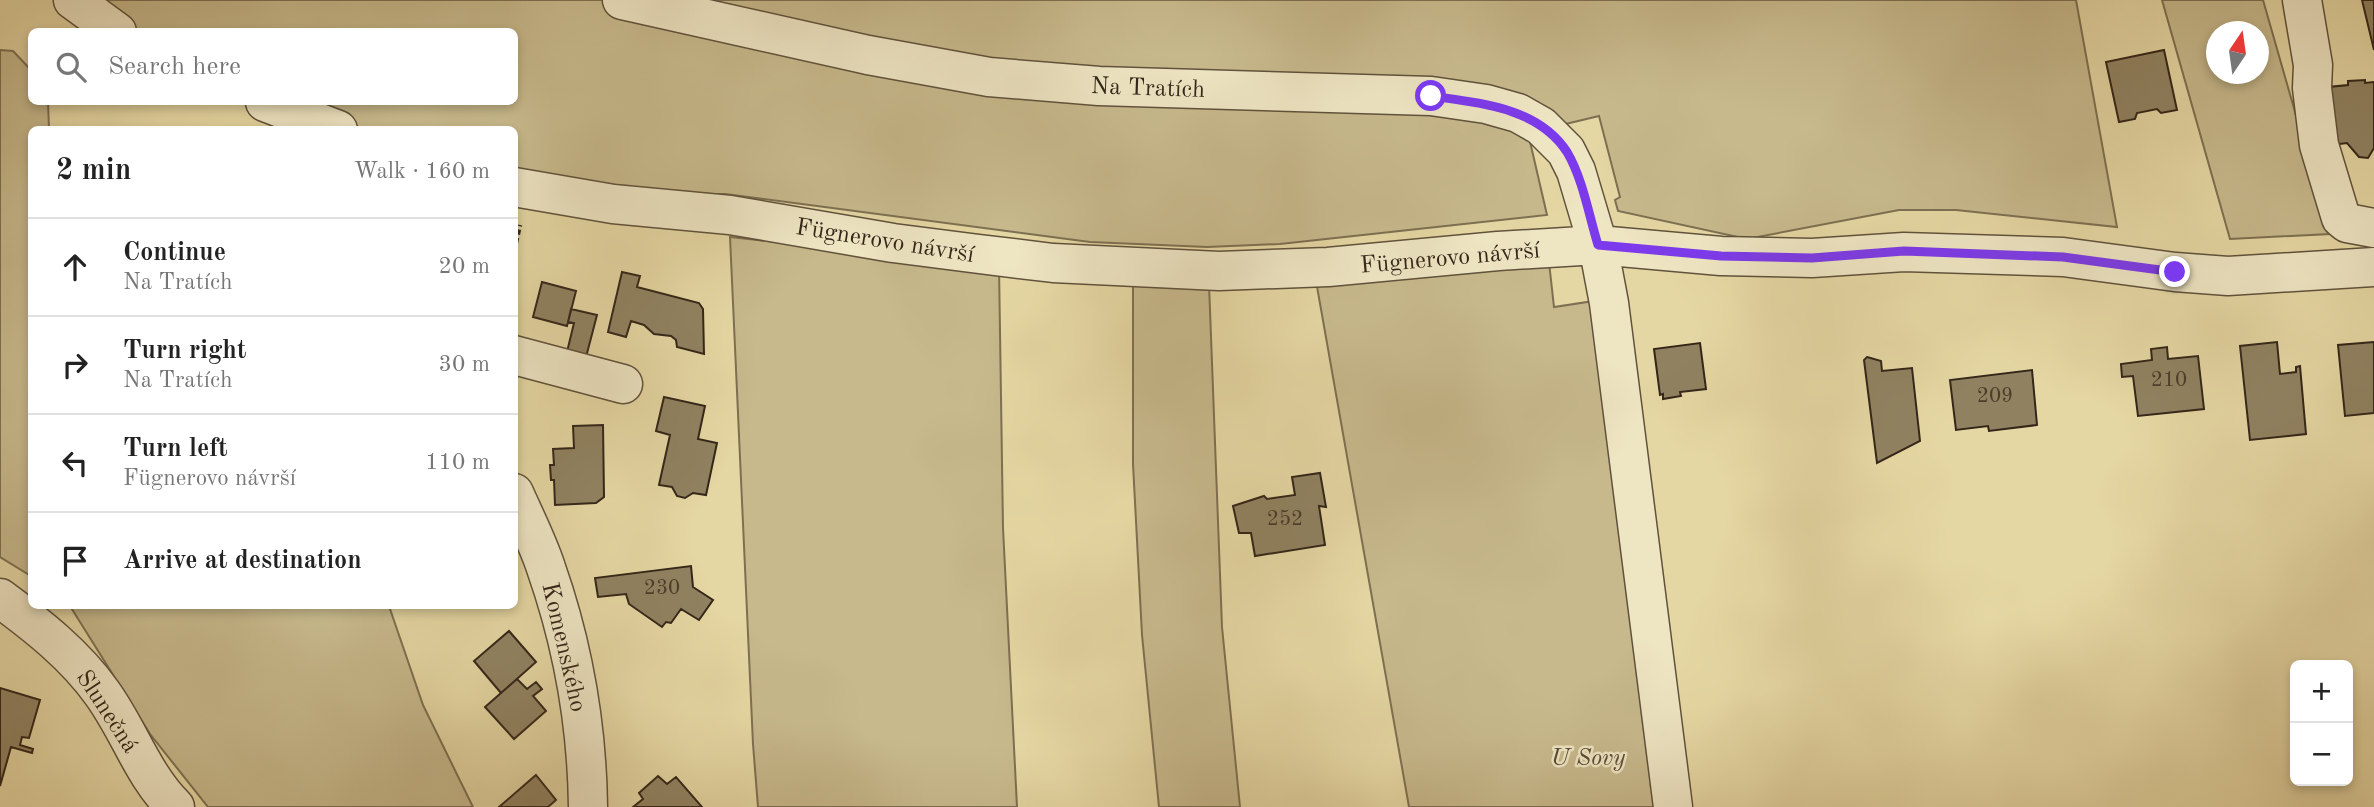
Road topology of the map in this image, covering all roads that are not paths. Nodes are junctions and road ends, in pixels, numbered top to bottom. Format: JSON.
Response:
{"nodes":[{"id":1,"x":73,"y":0,"type":"edge"},
{"id":2,"x":622,"y":0,"type":"edge"},
{"id":3,"x":2302,"y":0,"type":"edge"},
{"id":4,"x":112,"y":28,"type":"edge"},
{"id":5,"x":273,"y":105,"type":"edge"},
{"id":6,"x":328,"y":126,"type":"edge"},
{"id":7,"x":522,"y":198,"type":"edge"},
{"id":8,"x":2374,"y":228,"type":"edge"},
{"id":9,"x":1598,"y":245,"type":"junction"},
{"id":10,"x":2374,"y":267,"type":"edge"},
{"id":11,"x":518,"y":356,"type":"edge"},
{"id":12,"x":623,"y":384,"type":"dead end"},
{"id":13,"x":518,"y":503,"type":"edge"},
{"id":14,"x":0,"y":597,"type":"edge"},
{"id":15,"x":175,"y":807,"type":"edge"},
{"id":16,"x":588,"y":807,"type":"edge"},
{"id":17,"x":1673,"y":807,"type":"edge"}],
"edges":[{"from":1,"to":4,"type":"street"},
{"from":2,"to":9,"type":"street","name":"Na Tratích"},
{"from":3,"to":8,"type":"street"},
{"from":5,"to":6,"type":"street"},
{"from":7,"to":9,"type":"street","name":"Fügnerovo návrší"},
{"from":9,"to":10,"type":"street","name":"Fügnerovo návrší"},
{"from":9,"to":17,"type":"street","name":"Na Tratích"},
{"from":11,"to":12,"type":"street"},
{"from":13,"to":16,"type":"street","name":"Komenského"},
{"from":14,"to":15,"type":"street","name":"Slunečná"}]}
